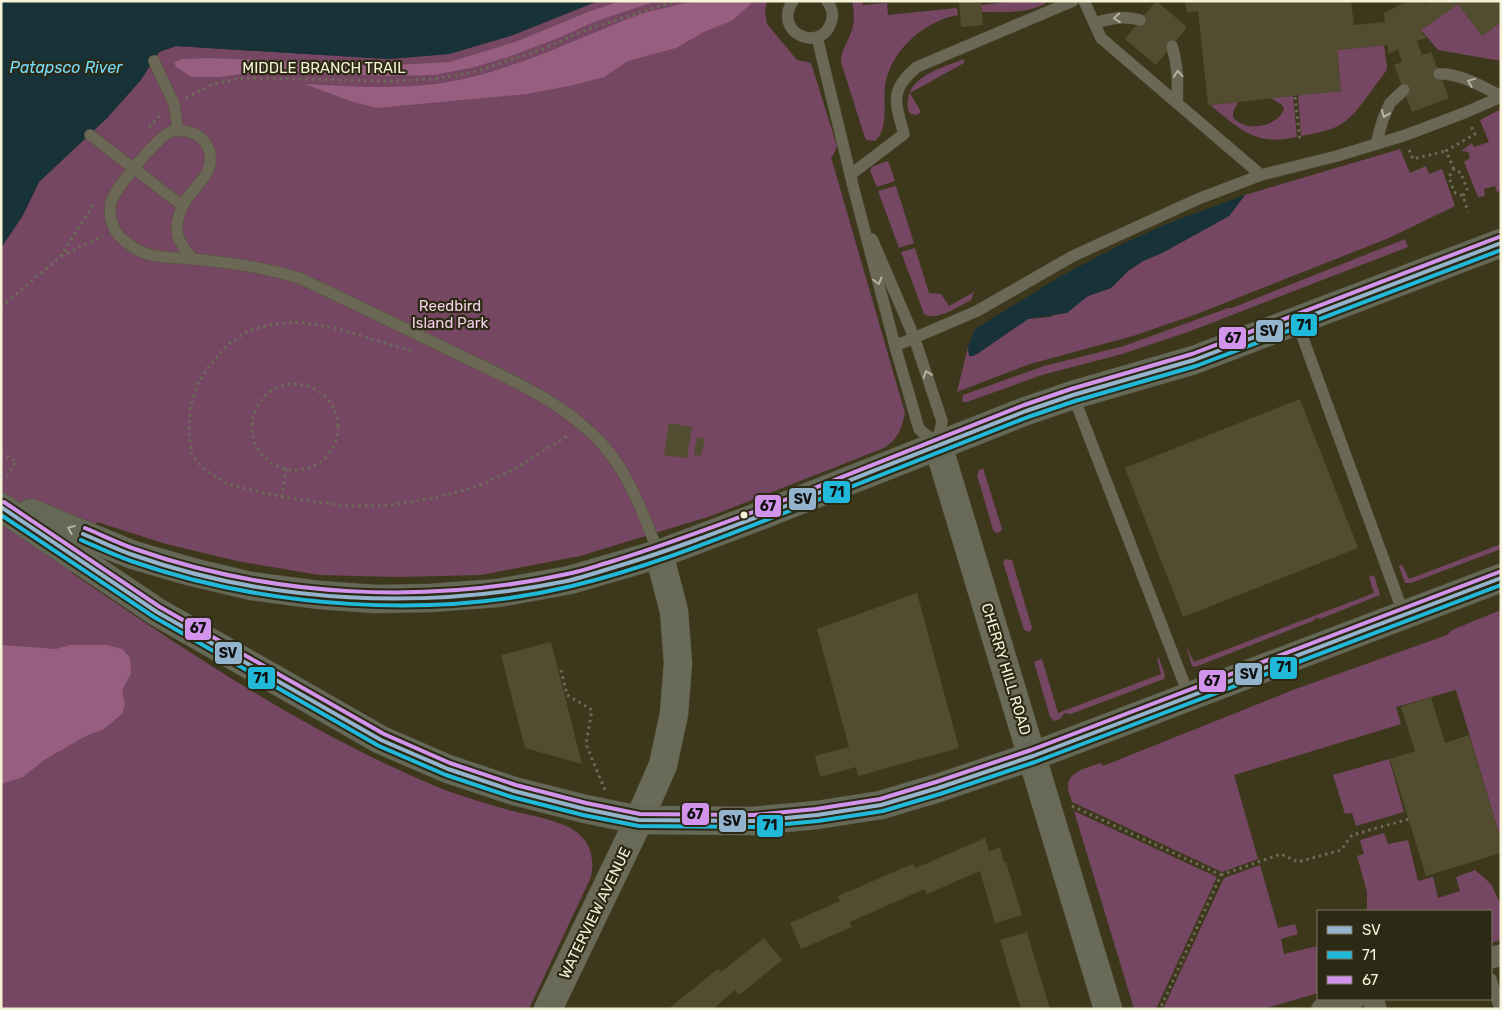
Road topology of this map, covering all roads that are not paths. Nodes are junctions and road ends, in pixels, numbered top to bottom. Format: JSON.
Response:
{"nodes":[{"id":1,"x":793,"y":1,"type":"edge"},
{"id":2,"x":827,"y":1,"type":"edge"},
{"id":3,"x":1084,"y":1,"type":"edge"},
{"id":4,"x":1070,"y":2,"type":"edge"},
{"id":5,"x":1140,"y":20,"type":"dead end"},
{"id":6,"x":1094,"y":23,"type":"junction"},
{"id":7,"x":817,"y":37,"type":"junction"},
{"id":8,"x":1172,"y":46,"type":"dead end"},
{"id":9,"x":154,"y":61,"type":"dead end"},
{"id":10,"x":1439,"y":74,"type":"dead end"},
{"id":11,"x":1404,"y":90,"type":"dead end"},
{"id":12,"x":1501,"y":96,"type":"edge"},
{"id":13,"x":1177,"y":103,"type":"junction"},
{"id":14,"x":178,"y":131,"type":"junction"},
{"id":15,"x":90,"y":135,"type":"dead end"},
{"id":16,"x":1376,"y":144,"type":"junction"},
{"id":17,"x":134,"y":169,"type":"junction"},
{"id":18,"x":850,"y":175,"type":"junction"},
{"id":19,"x":1261,"y":175,"type":"junction"},
{"id":20,"x":856,"y":200,"type":"junction"},
{"id":21,"x":183,"y":206,"type":"junction"},
{"id":22,"x":1501,"y":243,"type":"edge"},
{"id":23,"x":192,"y":259,"type":"junction"},
{"id":24,"x":1297,"y":322,"type":"junction"},
{"id":25,"x":914,"y":337,"type":"junction"},
{"id":26,"x":895,"y":346,"type":"junction"},
{"id":27,"x":1073,"y":395,"type":"junction"},
{"id":28,"x":938,"y":445,"type":"junction"},
{"id":29,"x":4,"y":488,"type":"edge"},
{"id":30,"x":1,"y":507,"type":"edge"},
{"id":31,"x":659,"y":554,"type":"junction"},
{"id":32,"x":1501,"y":578,"type":"edge"},
{"id":33,"x":1404,"y":614,"type":"junction"},
{"id":34,"x":1189,"y":696,"type":"junction"},
{"id":35,"x":1033,"y":756,"type":"junction"},
{"id":36,"x":639,"y":820,"type":"junction"},
{"id":37,"x":1492,"y":982,"type":"edge"},
{"id":38,"x":1352,"y":1000,"type":"edge"},
{"id":39,"x":548,"y":1009,"type":"edge"},
{"id":40,"x":1108,"y":1009,"type":"edge"},
{"id":41,"x":1322,"y":1009,"type":"edge"},
{"id":42,"x":1500,"y":1009,"type":"edge"}],
"edges":[{"from":1,"to":7,"type":"lane"},
{"from":2,"to":7,"type":"lane"},
{"from":3,"to":6,"type":"lane"},
{"from":4,"to":18,"type":"lane"},
{"from":5,"to":6,"type":"lane","one_way":true},
{"from":6,"to":13,"type":"lane"},
{"from":7,"to":18,"type":"lane"},
{"from":13,"to":8,"type":"lane","one_way":true},
{"from":9,"to":14,"type":"lane"},
{"from":12,"to":10,"type":"lane","one_way":true},
{"from":11,"to":16,"type":"lane","one_way":true},
{"from":12,"to":16,"type":"lane"},
{"from":13,"to":19,"type":"lane"},
{"from":14,"to":17,"type":"lane"},
{"from":14,"to":21,"type":"lane"},
{"from":15,"to":17,"type":"lane"},
{"from":16,"to":19,"type":"lane"},
{"from":17,"to":21,"type":"lane"},
{"from":17,"to":23,"type":"lane"},
{"from":18,"to":20,"type":"lane"},
{"from":19,"to":25,"type":"lane"},
{"from":20,"to":25,"type":"lane"},
{"from":20,"to":26,"type":"lane","one_way":true},
{"from":21,"to":23,"type":"lane"},
{"from":22,"to":24,"type":"main road"},
{"from":23,"to":31,"type":"lane"},
{"from":24,"to":27,"type":"main road"},
{"from":24,"to":33,"type":"lane"},
{"from":25,"to":26,"type":"lane"},
{"from":28,"to":25,"type":"lane","one_way":true},
{"from":26,"to":28,"type":"lane"},
{"from":27,"to":28,"type":"main road"},
{"from":27,"to":34,"type":"lane"},
{"from":28,"to":31,"type":"main road"},
{"from":28,"to":35,"type":"street","name":"CHERRY HILL ROAD"},
{"from":31,"to":29,"type":"main road","one_way":true},
{"from":30,"to":36,"type":"main road"},
{"from":31,"to":36,"type":"street","name":"WATERVIEW AVENUE"},
{"from":32,"to":33,"type":"main road"},
{"from":33,"to":34,"type":"main road"},
{"from":34,"to":35,"type":"main road"},
{"from":35,"to":36,"type":"main road"},
{"from":35,"to":40,"type":"street","name":"CHERRY HILL ROAD"},
{"from":36,"to":39,"type":"street","name":"WATERVIEW AVENUE"},
{"from":37,"to":42,"type":"lane"},
{"from":38,"to":41,"type":"street"}]}
